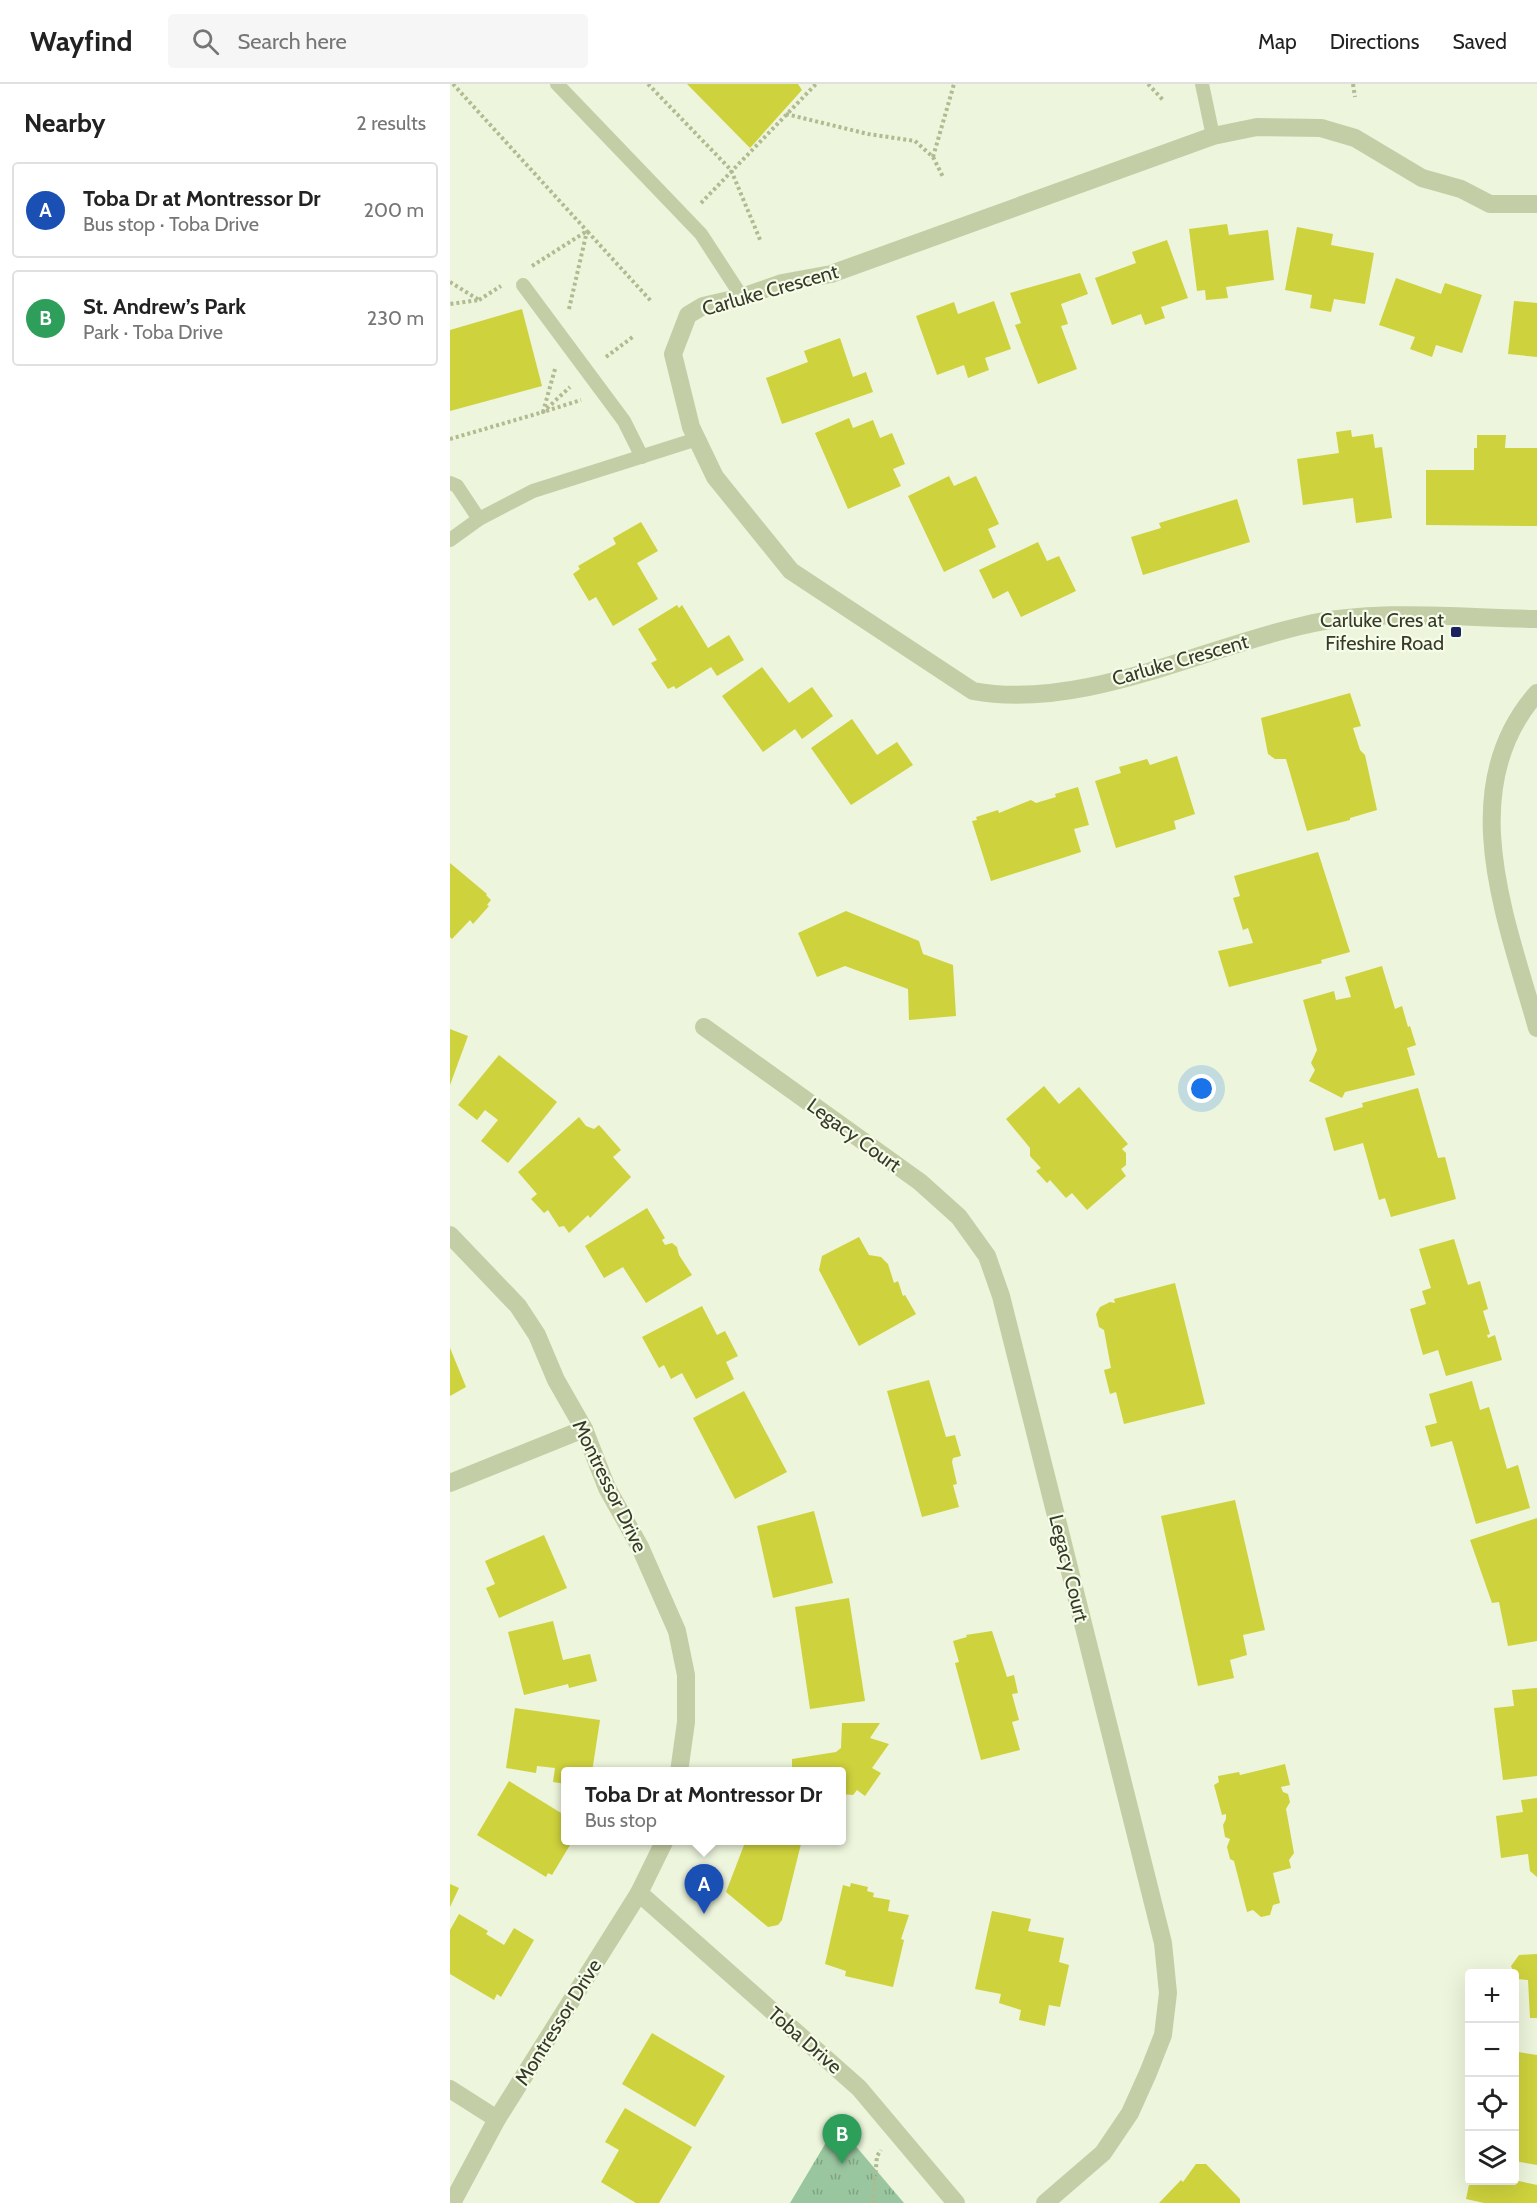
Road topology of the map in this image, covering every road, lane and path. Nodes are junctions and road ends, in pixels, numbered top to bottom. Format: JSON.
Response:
{"nodes":[{"id":1,"x":453,"y":84,"type":"edge"},
{"id":2,"x":557,"y":84,"type":"edge"},
{"id":3,"x":648,"y":84,"type":"edge"},
{"id":4,"x":816,"y":84,"type":"edge"},
{"id":5,"x":954,"y":84,"type":"edge"},
{"id":6,"x":1148,"y":84,"type":"edge"},
{"id":7,"x":1202,"y":84,"type":"edge"},
{"id":8,"x":1353,"y":84,"type":"edge"},
{"id":9,"x":1355,"y":97,"type":"dead end"},
{"id":10,"x":1163,"y":100,"type":"dead end"},
{"id":11,"x":785,"y":114,"type":"junction"},
{"id":12,"x":1213,"y":136,"type":"junction"},
{"id":13,"x":933,"y":157,"type":"junction"},
{"id":14,"x":731,"y":170,"type":"junction"},
{"id":15,"x":943,"y":177,"type":"dead end"},
{"id":16,"x":1537,"y":204,"type":"edge"},
{"id":17,"x":687,"y":220,"type":"junction"},
{"id":18,"x":587,"y":231,"type":"junction"},
{"id":19,"x":760,"y":242,"type":"dead end"},
{"id":20,"x":523,"y":278,"type":"joint"},
{"id":21,"x":450,"y":282,"type":"edge"},
{"id":22,"x":506,"y":283,"type":"dead end"},
{"id":23,"x":742,"y":297,"type":"junction"},
{"id":24,"x":478,"y":300,"type":"junction"},
{"id":25,"x":651,"y":301,"type":"dead end"},
{"id":26,"x":450,"y":304,"type":"edge"},
{"id":27,"x":634,"y":336,"type":"dead end"},
{"id":28,"x":563,"y":338,"type":"junction"},
{"id":29,"x":587,"y":371,"type":"junction"},
{"id":30,"x":603,"y":392,"type":"junction"},
{"id":31,"x":543,"y":412,"type":"junction"},
{"id":32,"x":697,"y":439,"type":"junction"},
{"id":33,"x":450,"y":440,"type":"edge"},
{"id":34,"x":642,"y":457,"type":"junction"},
{"id":35,"x":450,"y":483,"type":"edge"},
{"id":36,"x":479,"y":519,"type":"junction"},
{"id":37,"x":450,"y":540,"type":"edge"},
{"id":38,"x":1537,"y":619,"type":"edge"},
{"id":39,"x":1537,"y":693,"type":"edge"},
{"id":40,"x":704,"y":1027,"type":"dead end"},
{"id":41,"x":1537,"y":1028,"type":"edge"},
{"id":42,"x":450,"y":1235,"type":"edge"},
{"id":43,"x":584,"y":1429,"type":"junction"},
{"id":44,"x":450,"y":1483,"type":"edge"},
{"id":45,"x":680,"y":1767,"type":"edge"},
{"id":46,"x":663,"y":1845,"type":"edge"},
{"id":47,"x":639,"y":1893,"type":"junction"},
{"id":48,"x":450,"y":2089,"type":"edge"},
{"id":49,"x":497,"y":2120,"type":"junction"},
{"id":50,"x":895,"y":2130,"type":"junction"},
{"id":51,"x":452,"y":2203,"type":"edge"},
{"id":52,"x":873,"y":2203,"type":"edge"},
{"id":53,"x":956,"y":2203,"type":"edge"},
{"id":54,"x":1045,"y":2203,"type":"edge"}],
"edges":[{"from":1,"to":18,"type":"path"},
{"from":2,"to":17,"type":"lane"},
{"from":3,"to":14,"type":"path"},
{"from":4,"to":11,"type":"path"},
{"from":5,"to":13,"type":"path"},
{"from":6,"to":10,"type":"path"},
{"from":7,"to":12,"type":"lane"},
{"from":8,"to":9,"type":"path"},
{"from":11,"to":13,"type":"path"},
{"from":11,"to":14,"type":"path"},
{"from":12,"to":16,"type":"street","name":"Carluke Crescent"},
{"from":12,"to":23,"type":"street","name":"Carluke Crescent"},
{"from":13,"to":15,"type":"path"},
{"from":14,"to":17,"type":"path"},
{"from":14,"to":19,"type":"path"},
{"from":17,"to":23,"type":"lane"},
{"from":18,"to":20,"type":"path"},
{"from":18,"to":25,"type":"path"},
{"from":18,"to":28,"type":"path"},
{"from":20,"to":28,"type":"lane"},
{"from":21,"to":24,"type":"path"},
{"from":22,"to":24,"type":"path"},
{"from":23,"to":32,"type":"street","name":"Carluke Crescent"},
{"from":24,"to":26,"type":"path"},
{"from":27,"to":29,"type":"path"},
{"from":28,"to":29,"type":"lane"},
{"from":28,"to":31,"type":"path"},
{"from":29,"to":30,"type":"lane"},
{"from":29,"to":31,"type":"path"},
{"from":30,"to":31,"type":"path"},
{"from":30,"to":34,"type":"lane"},
{"from":31,"to":33,"type":"path"},
{"from":32,"to":34,"type":"lane"},
{"from":32,"to":38,"type":"street","name":"Carluke Crescent"},
{"from":34,"to":36,"type":"lane"},
{"from":35,"to":36,"type":"lane"},
{"from":36,"to":37,"type":"lane"},
{"from":39,"to":41,"type":"street"},
{"from":40,"to":54,"type":"street","name":"Legacy Court"},
{"from":42,"to":43,"type":"street","name":"Montressor Drive"},
{"from":43,"to":44,"type":"street"},
{"from":43,"to":45,"type":"street","name":"Montressor Drive"},
{"from":46,"to":47,"type":"street","name":"Montressor Drive"},
{"from":47,"to":49,"type":"street","name":"Montressor Drive"},
{"from":47,"to":50,"type":"street","name":"Toba Drive"},
{"from":48,"to":49,"type":"street"},
{"from":49,"to":51,"type":"street","name":"Montressor Drive"},
{"from":50,"to":52,"type":"path"},
{"from":50,"to":53,"type":"street","name":"Toba Drive"}]}
